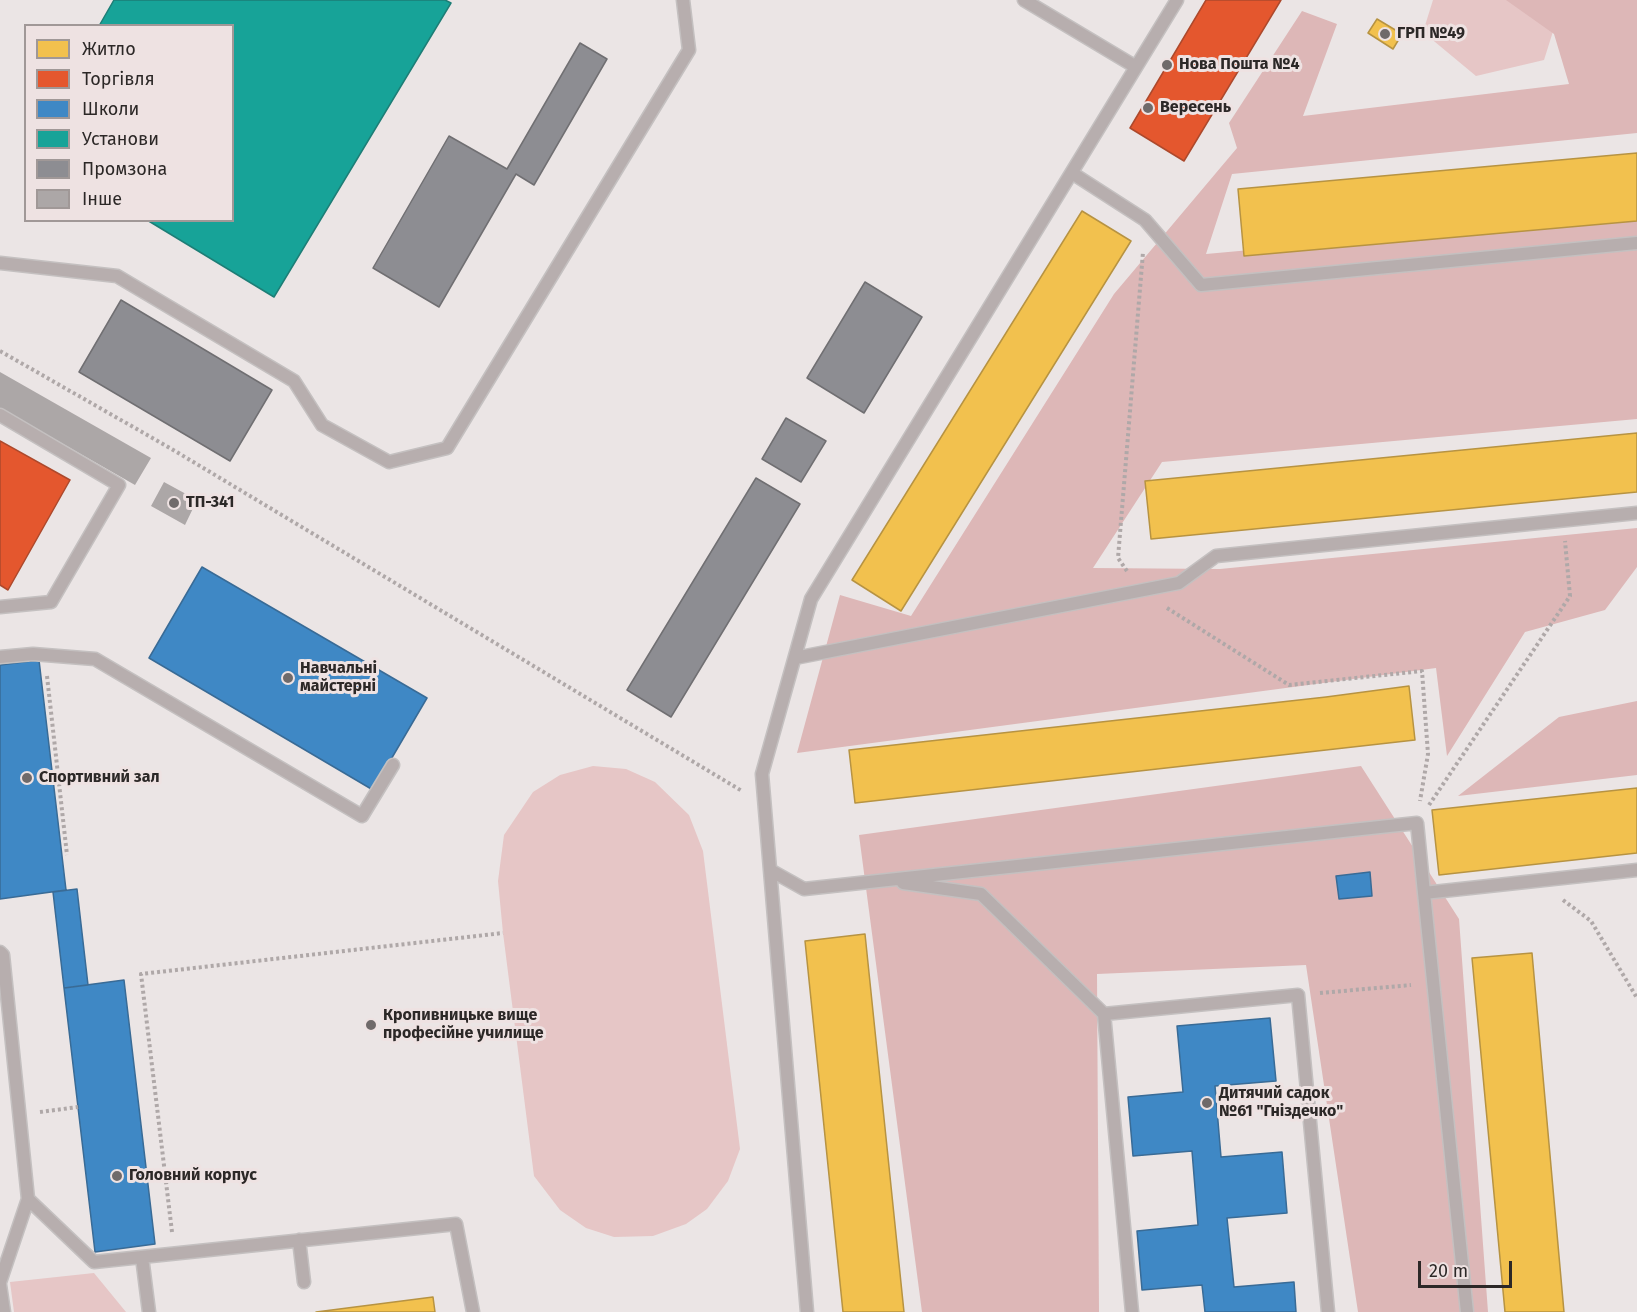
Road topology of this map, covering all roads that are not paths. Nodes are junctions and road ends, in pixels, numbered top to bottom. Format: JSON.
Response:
{"nodes":[{"id":1,"x":683,"y":0,"type":"edge"},
{"id":2,"x":1024,"y":0,"type":"edge"},
{"id":3,"x":1177,"y":0,"type":"edge"},
{"id":4,"x":1136,"y":68,"type":"junction"},
{"id":5,"x":1072,"y":173,"type":"junction"},
{"id":6,"x":1637,"y":243,"type":"edge"},
{"id":7,"x":0,"y":263,"type":"edge"},
{"id":8,"x":0,"y":415,"type":"edge"},
{"id":9,"x":1637,"y":513,"type":"edge"},
{"id":10,"x":0,"y":607,"type":"edge"},
{"id":11,"x":0,"y":657,"type":"edge"},
{"id":12,"x":795,"y":658,"type":"junction"},
{"id":13,"x":393,"y":765,"type":"dead end"},
{"id":14,"x":770,"y":870,"type":"junction"},
{"id":15,"x":1637,"y":870,"type":"edge"},
{"id":16,"x":882,"y":880,"type":"junction"},
{"id":17,"x":1424,"y":893,"type":"junction"},
{"id":18,"x":0,"y":952,"type":"edge"},
{"id":19,"x":1104,"y":1014,"type":"junction"},
{"id":20,"x":28,"y":1199,"type":"junction"},
{"id":21,"x":299,"y":1240,"type":"junction"},
{"id":22,"x":141,"y":1257,"type":"junction"},
{"id":23,"x":304,"y":1282,"type":"dead end"},
{"id":24,"x":0,"y":1283,"type":"edge"},
{"id":25,"x":4,"y":1312,"type":"edge"},
{"id":26,"x":149,"y":1312,"type":"edge"},
{"id":27,"x":473,"y":1312,"type":"edge"},
{"id":28,"x":807,"y":1312,"type":"edge"},
{"id":29,"x":1132,"y":1312,"type":"edge"},
{"id":30,"x":1328,"y":1312,"type":"edge"},
{"id":31,"x":1467,"y":1312,"type":"edge"}],
"edges":[{"from":1,"to":7,"type":"lane"},
{"from":2,"to":4,"type":"lane"},
{"from":3,"to":4,"type":"lane"},
{"from":4,"to":5,"type":"lane"},
{"from":5,"to":6,"type":"lane"},
{"from":5,"to":12,"type":"lane"},
{"from":8,"to":10,"type":"lane"},
{"from":9,"to":12,"type":"lane"},
{"from":11,"to":13,"type":"lane"},
{"from":12,"to":14,"type":"lane"},
{"from":14,"to":16,"type":"lane"},
{"from":14,"to":28,"type":"lane"},
{"from":15,"to":17,"type":"lane"},
{"from":16,"to":17,"type":"lane"},
{"from":16,"to":19,"type":"lane"},
{"from":17,"to":31,"type":"lane"},
{"from":18,"to":20,"type":"lane"},
{"from":19,"to":29,"type":"lane"},
{"from":19,"to":30,"type":"lane"},
{"from":20,"to":22,"type":"lane"},
{"from":20,"to":24,"type":"lane"},
{"from":21,"to":22,"type":"lane"},
{"from":21,"to":23,"type":"lane"},
{"from":21,"to":27,"type":"lane"},
{"from":22,"to":26,"type":"lane"},
{"from":24,"to":25,"type":"lane"}]}
